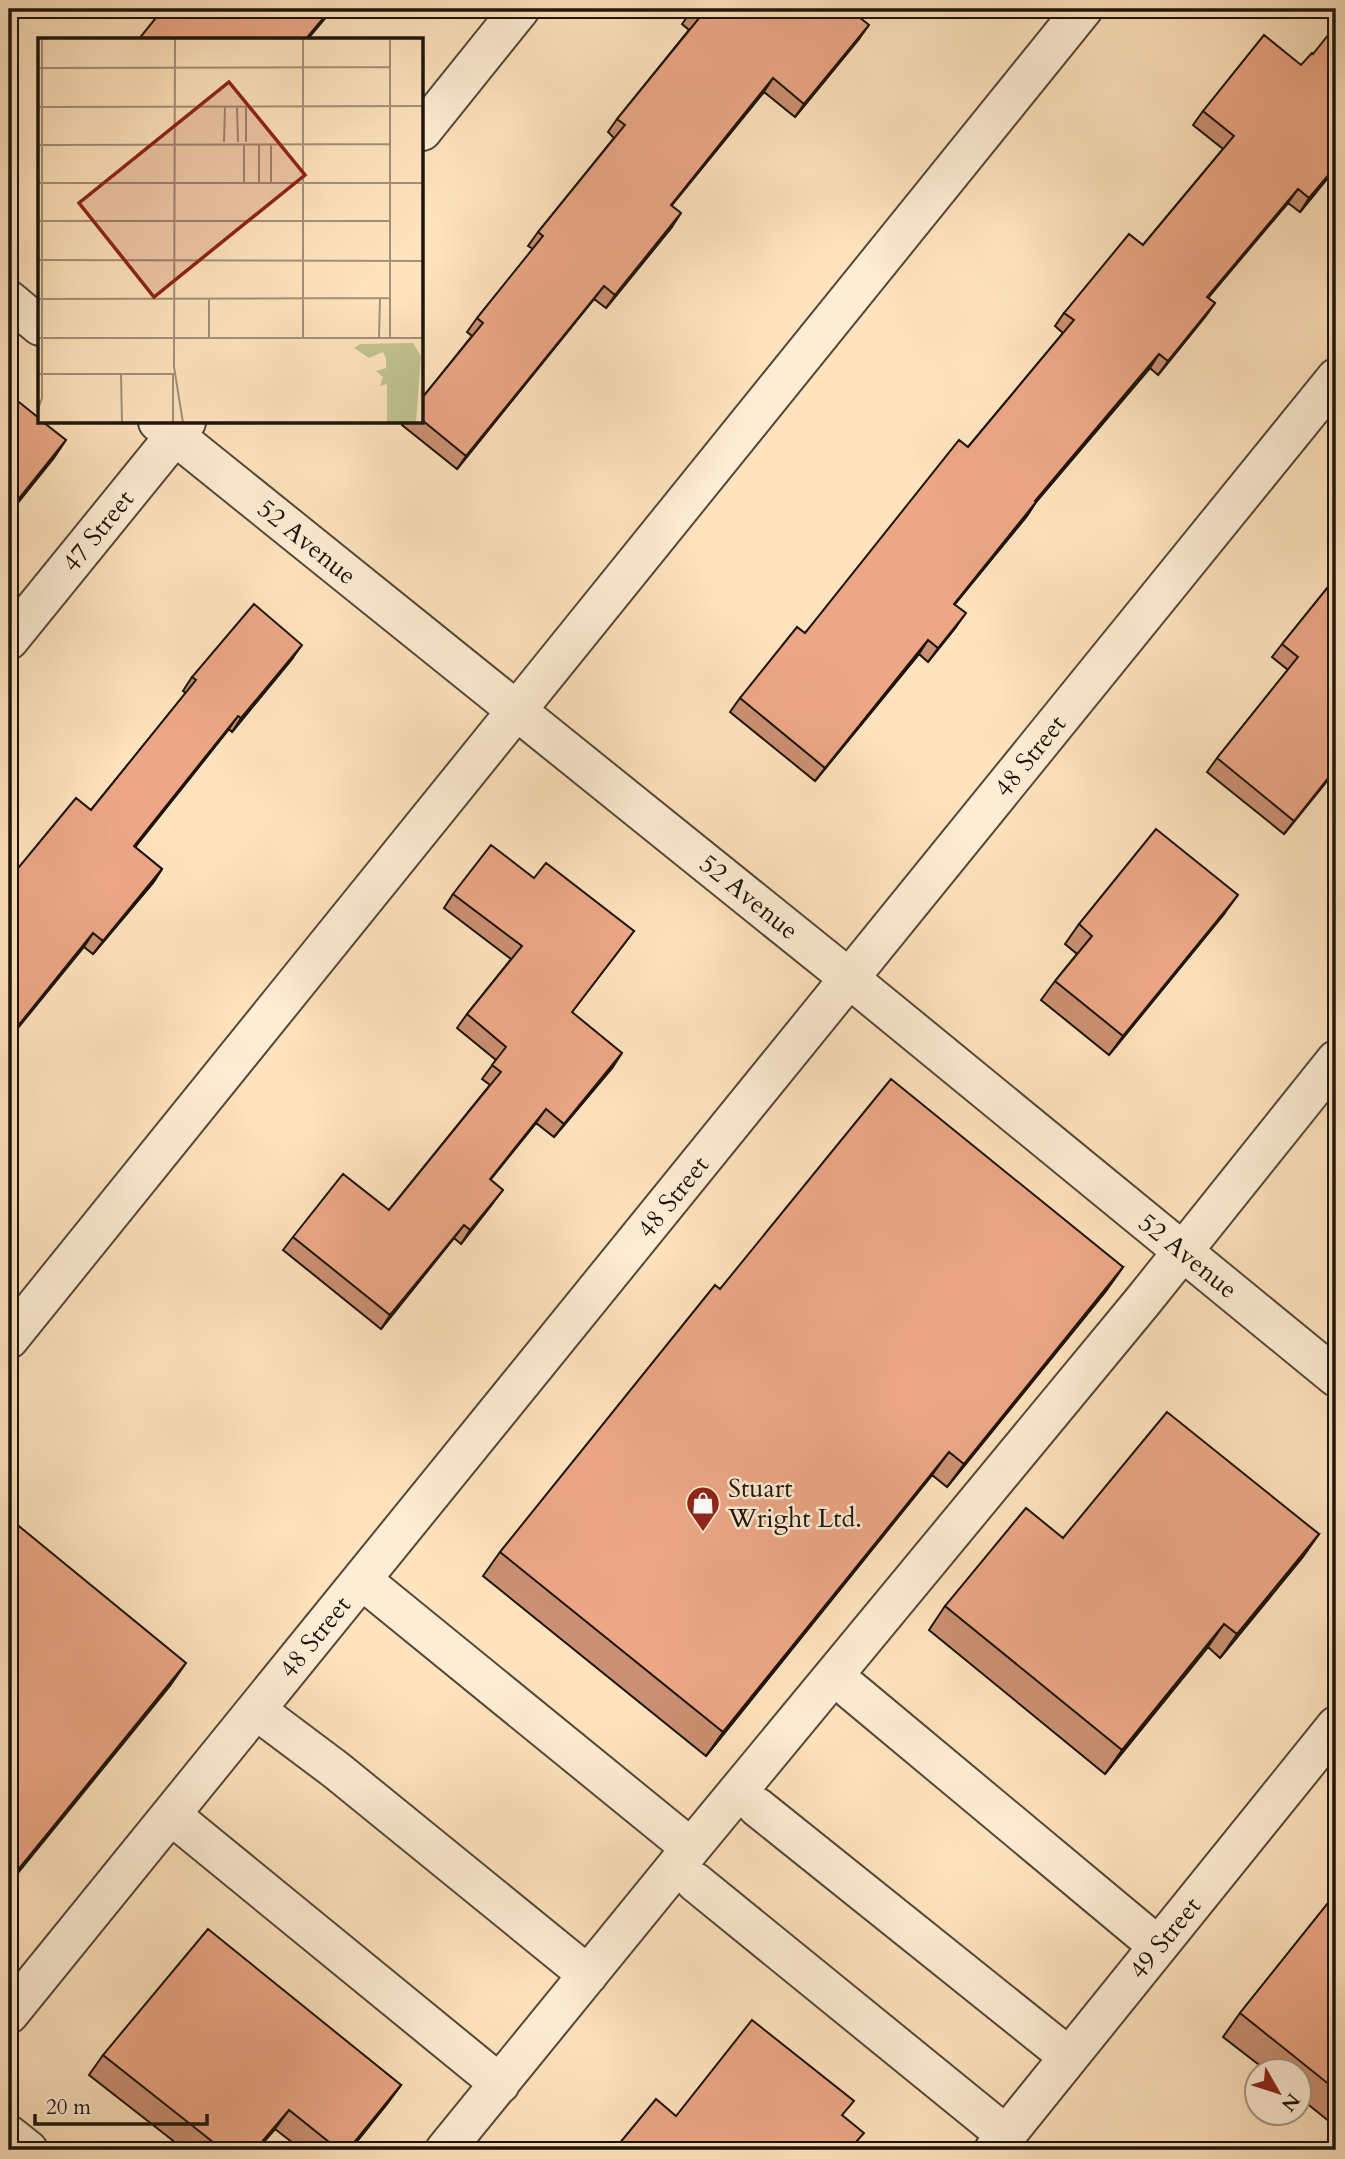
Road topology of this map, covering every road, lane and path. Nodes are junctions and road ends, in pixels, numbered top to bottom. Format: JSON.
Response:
{"nodes":[{"id":1,"x":520,"y":9,"type":"edge"},
{"id":2,"x":1083,"y":9,"type":"edge"},
{"id":3,"x":424,"y":129,"type":"edge"},
{"id":4,"x":9,"y":300,"type":"edge"},
{"id":5,"x":38,"y":324,"type":"edge"},
{"id":6,"x":1336,"y":378,"type":"edge"},
{"id":7,"x":173,"y":426,"type":"edge"},
{"id":8,"x":9,"y":640,"type":"edge"},
{"id":9,"x":516,"y":710,"type":"junction"},
{"id":10,"x":850,"y":979,"type":"junction"},
{"id":11,"x":1336,"y":1060,"type":"edge"},
{"id":12,"x":1183,"y":1251,"type":"junction"},
{"id":13,"x":9,"y":1339,"type":"edge"},
{"id":14,"x":1336,"y":1377,"type":"edge"},
{"id":15,"x":362,"y":1580,"type":"junction"},
{"id":16,"x":851,"y":1690,"type":"dead end"},
{"id":17,"x":256,"y":1710,"type":"junction"},
{"id":18,"x":1336,"y":1726,"type":"edge"},
{"id":19,"x":757,"y":1807,"type":"dead end"},
{"id":20,"x":171,"y":1815,"type":"junction"},
{"id":21,"x":693,"y":1865,"type":"junction"},
{"id":22,"x":1158,"y":1946,"type":"junction"},
{"id":23,"x":588,"y":1975,"type":"junction"},
{"id":24,"x":9,"y":2014,"type":"edge"},
{"id":25,"x":1069,"y":2057,"type":"junction"},
{"id":26,"x":500,"y":2084,"type":"junction"},
{"id":27,"x":9,"y":2135,"type":"edge"},
{"id":28,"x":1000,"y":2143,"type":"edge"},
{"id":29,"x":28,"y":2150,"type":"edge"},
{"id":30,"x":445,"y":2150,"type":"edge"}],
"edges":[{"from":1,"to":3,"type":"street"},
{"from":2,"to":9,"type":"street"},
{"from":4,"to":5,"type":"street"},
{"from":6,"to":10,"type":"street","name":"48 Street"},
{"from":7,"to":8,"type":"street","name":"47 Street"},
{"from":7,"to":9,"type":"street","name":"52 Avenue"},
{"from":9,"to":10,"type":"street","name":"52 Avenue"},
{"from":9,"to":13,"type":"street"},
{"from":10,"to":12,"type":"street","name":"52 Avenue"},
{"from":10,"to":15,"type":"street","name":"48 Street"},
{"from":11,"to":12,"type":"street"},
{"from":12,"to":14,"type":"street","name":"52 Avenue"},
{"from":12,"to":21,"type":"street"},
{"from":15,"to":17,"type":"street","name":"48 Street"},
{"from":15,"to":21,"type":"street"},
{"from":16,"to":22,"type":"street"},
{"from":17,"to":20,"type":"street","name":"48 Street"},
{"from":17,"to":23,"type":"street"},
{"from":18,"to":22,"type":"street","name":"49 Street"},
{"from":19,"to":25,"type":"street"},
{"from":20,"to":24,"type":"street","name":"48 Street"},
{"from":20,"to":26,"type":"street"},
{"from":21,"to":23,"type":"street"},
{"from":21,"to":28,"type":"street"},
{"from":22,"to":25,"type":"street","name":"49 Street"},
{"from":23,"to":26,"type":"street"},
{"from":25,"to":28,"type":"street","name":"49 Street"},
{"from":26,"to":30,"type":"street"},
{"from":27,"to":29,"type":"street"}]}
